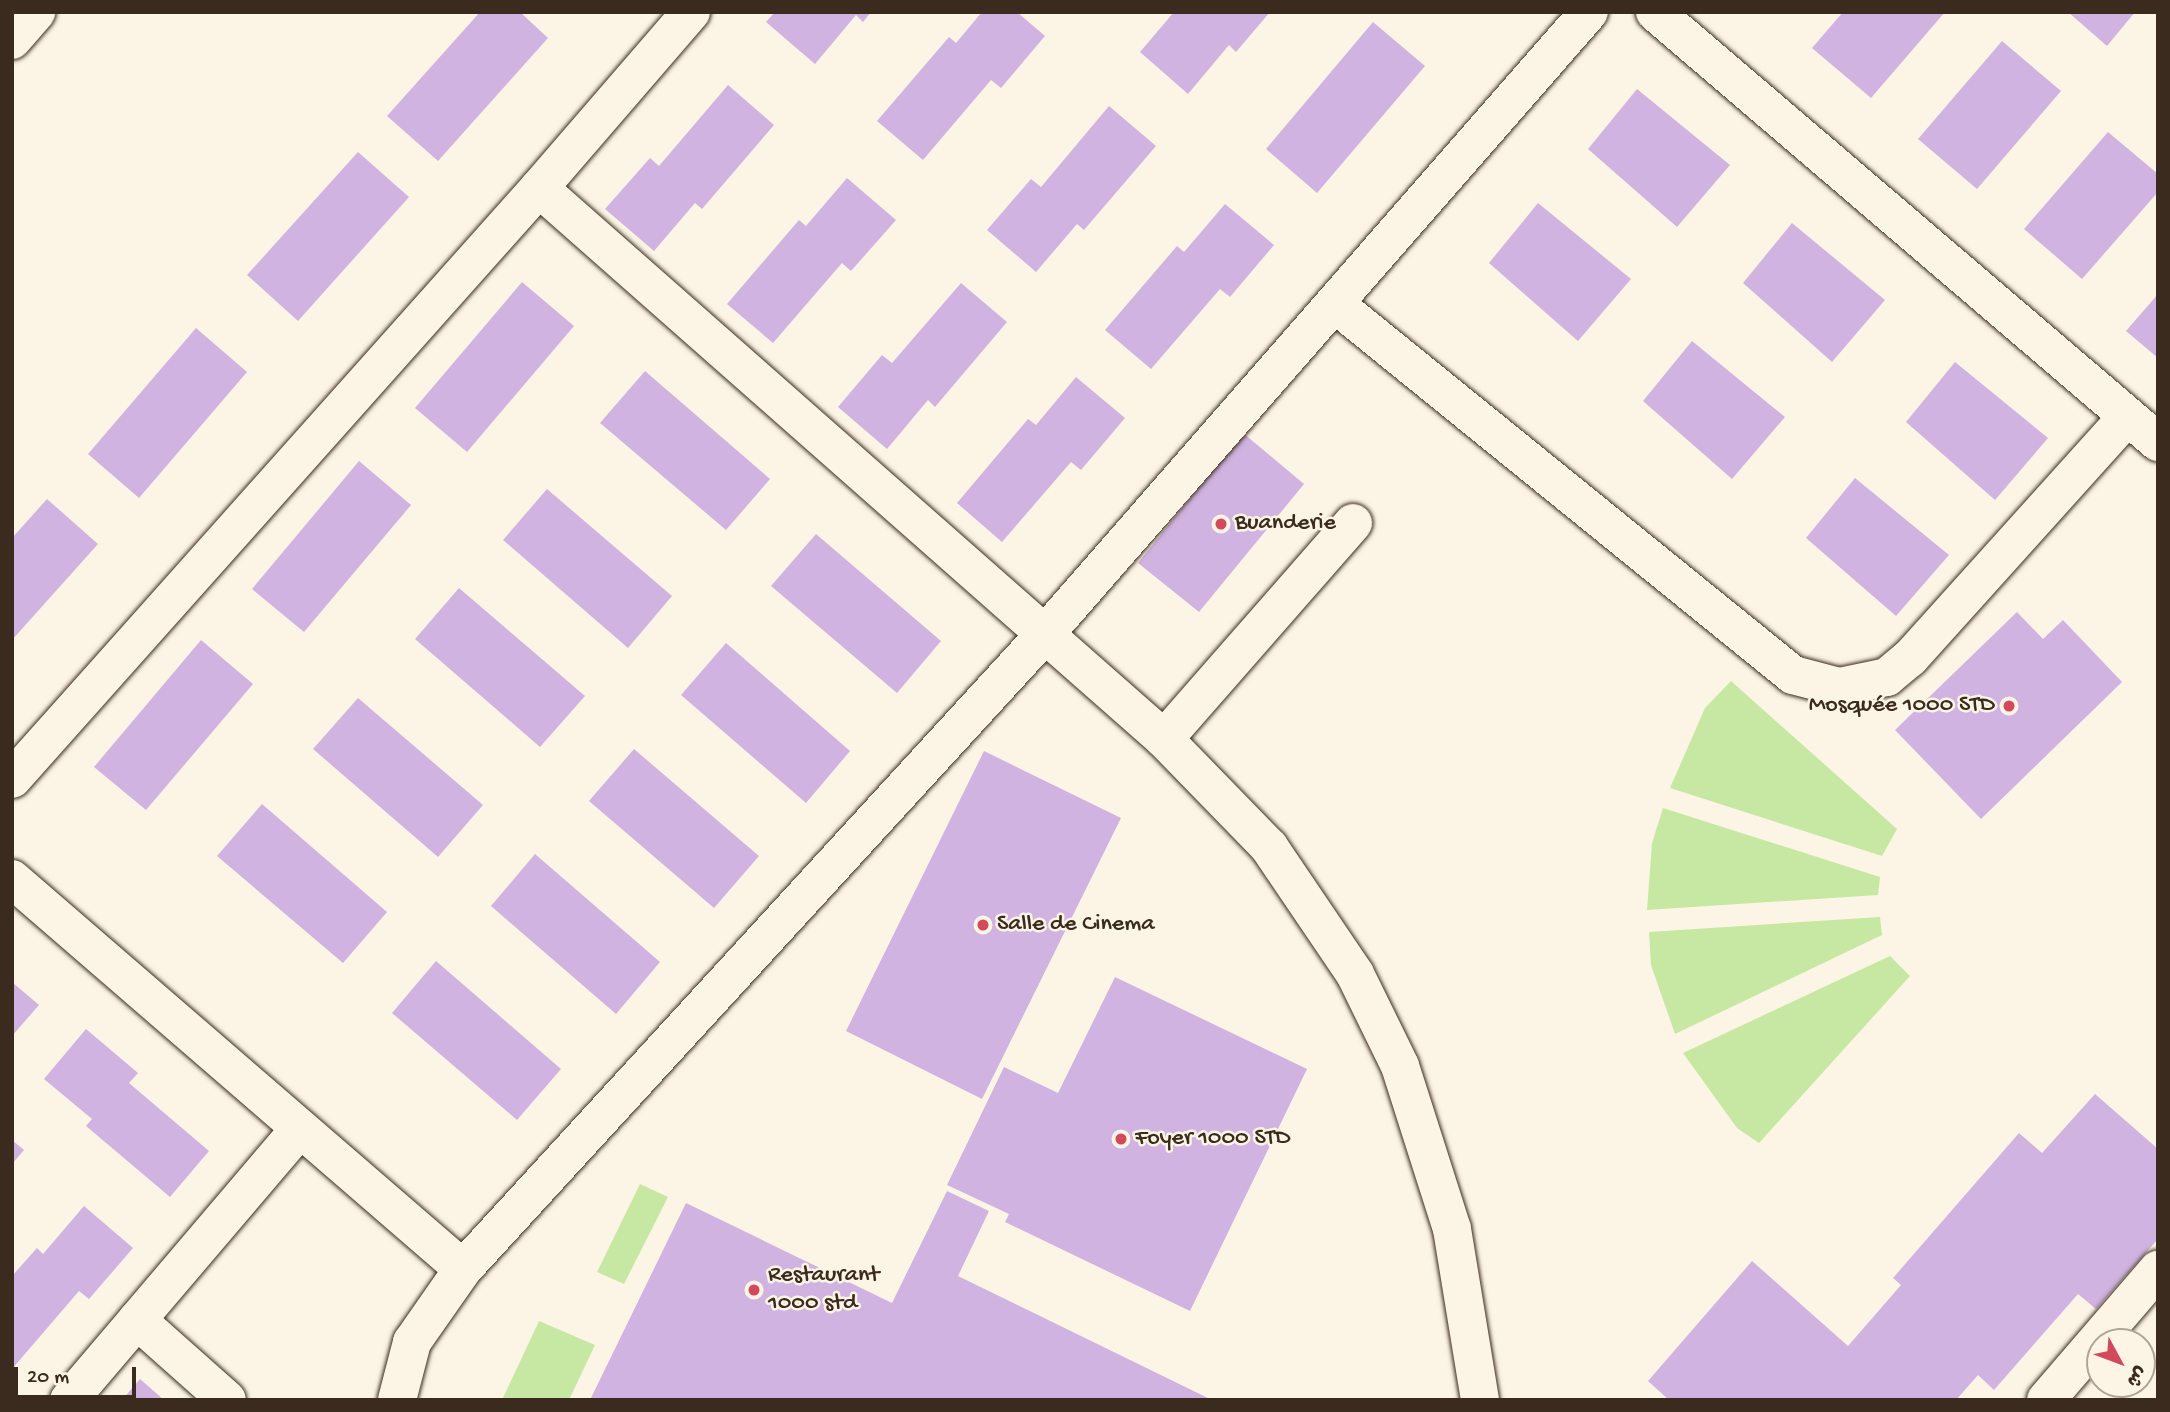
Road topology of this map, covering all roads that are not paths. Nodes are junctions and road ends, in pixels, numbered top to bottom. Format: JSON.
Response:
{"nodes":[{"id":1,"x":36,"y":12,"type":"edge"},
{"id":2,"x":691,"y":12,"type":"edge"},
{"id":3,"x":1589,"y":12,"type":"edge"},
{"id":4,"x":1655,"y":12,"type":"edge"},
{"id":5,"x":12,"y":40,"type":"edge"},
{"id":6,"x":539,"y":188,"type":"junction"},
{"id":7,"x":1335,"y":304,"type":"junction"},
{"id":8,"x":2127,"y":417,"type":"junction"},
{"id":9,"x":2158,"y":442,"type":"edge"},
{"id":10,"x":1353,"y":523,"type":"dead end"},
{"id":11,"x":1045,"y":634,"type":"junction"},
{"id":12,"x":1164,"y":739,"type":"junction"},
{"id":13,"x":12,"y":779,"type":"edge"},
{"id":14,"x":12,"y":879,"type":"edge"},
{"id":15,"x":298,"y":1131,"type":"junction"},
{"id":16,"x":463,"y":1269,"type":"junction"},
{"id":17,"x":2158,"y":1270,"type":"edge"},
{"id":18,"x":137,"y":1320,"type":"junction"},
{"id":19,"x":69,"y":1400,"type":"edge"},
{"id":20,"x":227,"y":1400,"type":"edge"},
{"id":21,"x":397,"y":1400,"type":"edge"},
{"id":22,"x":1480,"y":1400,"type":"edge"},
{"id":23,"x":2046,"y":1400,"type":"edge"}],
"edges":[{"from":1,"to":5,"type":"street"},
{"from":2,"to":6,"type":"street"},
{"from":3,"to":7,"type":"street"},
{"from":4,"to":8,"type":"street"},
{"from":6,"to":11,"type":"street"},
{"from":6,"to":13,"type":"street"},
{"from":7,"to":8,"type":"street"},
{"from":7,"to":11,"type":"street"},
{"from":8,"to":9,"type":"street"},
{"from":10,"to":12,"type":"street"},
{"from":11,"to":12,"type":"street"},
{"from":11,"to":16,"type":"street"},
{"from":12,"to":22,"type":"street"},
{"from":14,"to":15,"type":"street"},
{"from":15,"to":16,"type":"street"},
{"from":15,"to":18,"type":"street"},
{"from":16,"to":21,"type":"street"},
{"from":17,"to":23,"type":"street"},
{"from":18,"to":19,"type":"street"},
{"from":18,"to":20,"type":"street"}]}
